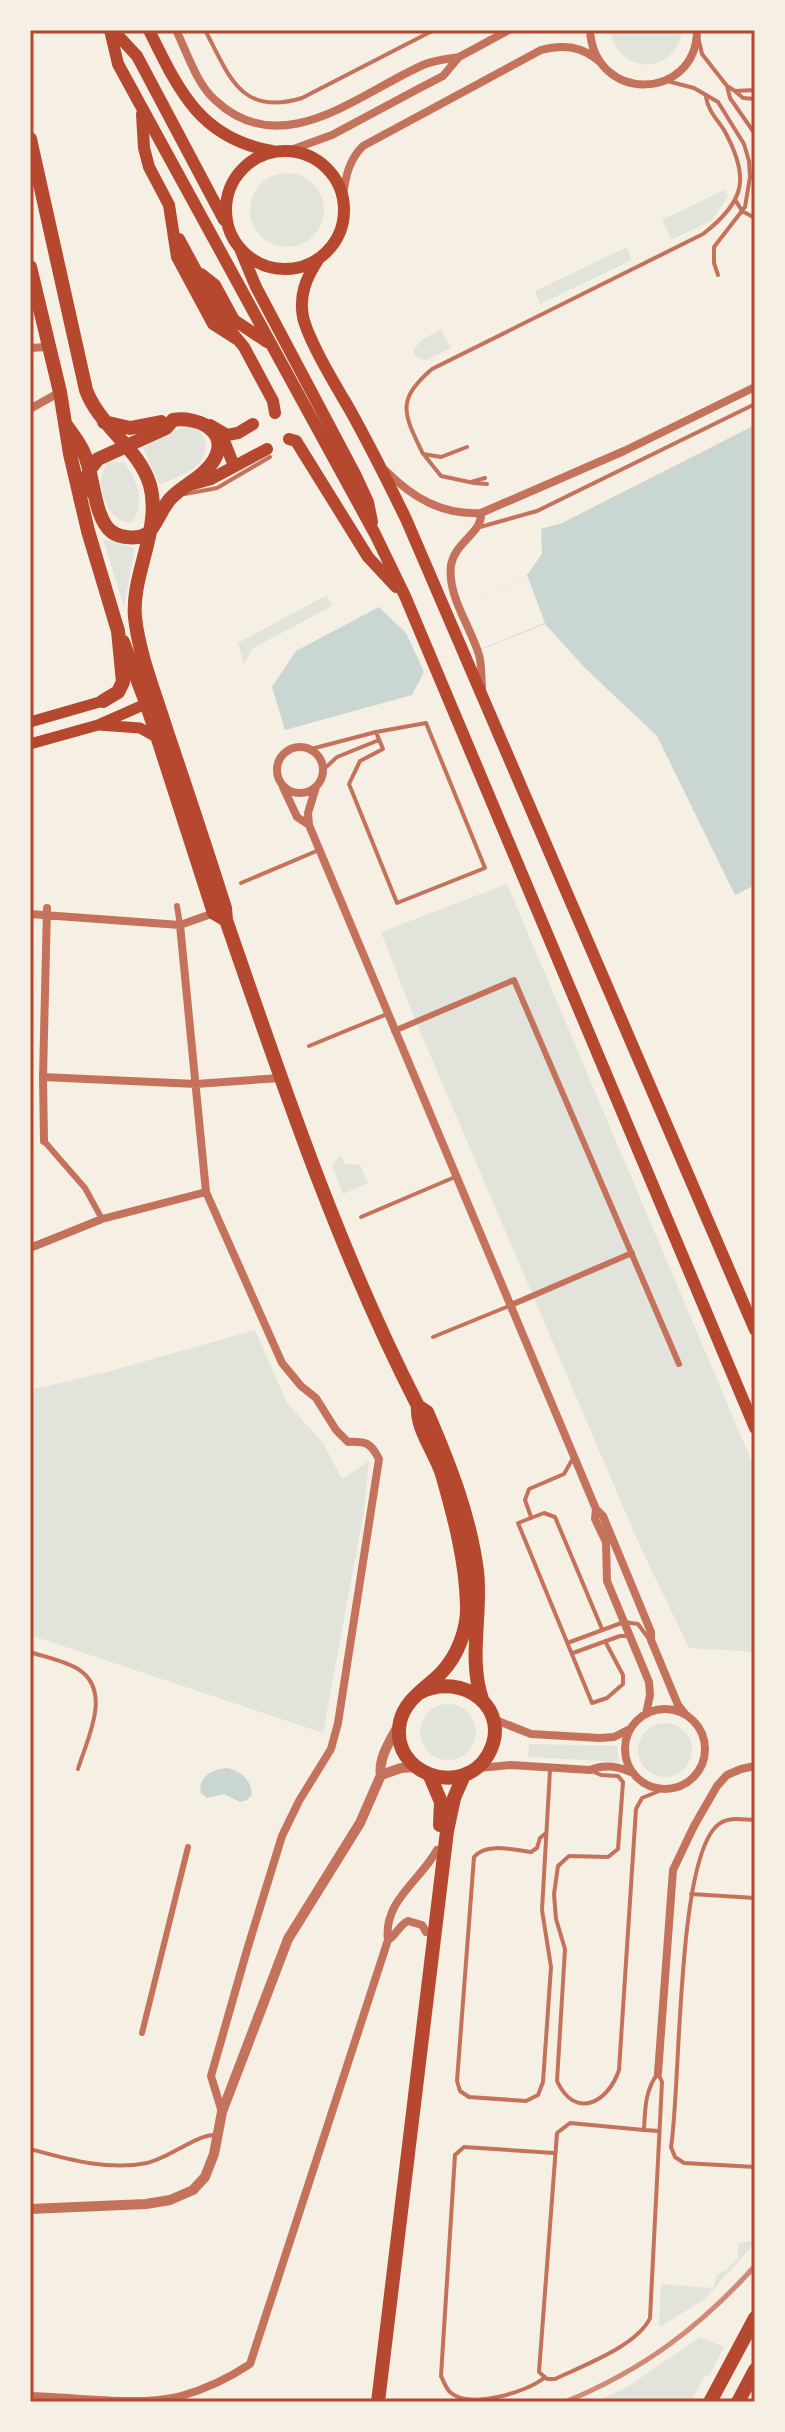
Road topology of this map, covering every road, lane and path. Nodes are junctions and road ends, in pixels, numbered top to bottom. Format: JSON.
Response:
{"nodes":[{"id":1,"x":112,"y":30,"type":"edge"},
{"id":2,"x":149,"y":30,"type":"edge"},
{"id":3,"x":176,"y":30,"type":"edge"},
{"id":4,"x":205,"y":30,"type":"edge"},
{"id":5,"x":434,"y":30,"type":"edge"},
{"id":6,"x":509,"y":30,"type":"edge"},
{"id":7,"x":590,"y":30,"type":"edge"},
{"id":8,"x":697,"y":32,"type":"edge"},
{"id":9,"x":459,"y":57,"type":"junction"},
{"id":10,"x":600,"y":62,"type":"junction"},
{"id":11,"x":664,"y":81,"type":"junction"},
{"id":12,"x":727,"y":86,"type":"junction"},
{"id":13,"x":755,"y":90,"type":"edge"},
{"id":14,"x":735,"y":91,"type":"junction"},
{"id":15,"x":706,"y":97,"type":"junction"},
{"id":16,"x":755,"y":99,"type":"edge"},
{"id":17,"x":142,"y":110,"type":"junction"},
{"id":18,"x":755,"y":134,"type":"edge"},
{"id":19,"x":30,"y":139,"type":"edge"},
{"id":20,"x":282,"y":152,"type":"junction"},
{"id":21,"x":343,"y":195,"type":"junction"},
{"id":22,"x":736,"y":201,"type":"junction"},
{"id":23,"x":742,"y":211,"type":"junction"},
{"id":24,"x":755,"y":218,"type":"edge"},
{"id":25,"x":228,"y":226,"type":"junction"},
{"id":26,"x":175,"y":232,"type":"junction"},
{"id":27,"x":240,"y":248,"type":"junction"},
{"id":28,"x":318,"y":260,"type":"junction"},
{"id":29,"x":30,"y":268,"type":"edge"},
{"id":30,"x":195,"y":269,"type":"junction"},
{"id":31,"x":718,"y":275,"type":"dead end"},
{"id":32,"x":238,"y":340,"type":"junction"},
{"id":33,"x":269,"y":344,"type":"junction"},
{"id":34,"x":48,"y":347,"type":"junction"},
{"id":35,"x":30,"y":348,"type":"edge"},
{"id":36,"x":755,"y":387,"type":"edge"},
{"id":37,"x":60,"y":392,"type":"junction"},
{"id":38,"x":755,"y":404,"type":"edge"},
{"id":39,"x":30,"y":408,"type":"edge"},
{"id":40,"x":275,"y":413,"type":"dead end"},
{"id":41,"x":195,"y":419,"type":"junction"},
{"id":42,"x":173,"y":420,"type":"junction"},
{"id":43,"x":104,"y":422,"type":"junction"},
{"id":44,"x":253,"y":424,"type":"dead end"},
{"id":45,"x":66,"y":425,"type":"junction"},
{"id":46,"x":221,"y":433,"type":"junction"},
{"id":47,"x":295,"y":445,"type":"dead end"},
{"id":48,"x":125,"y":446,"type":"junction"},
{"id":49,"x":467,"y":447,"type":"dead end"},
{"id":50,"x":268,"y":453,"type":"dead end"},
{"id":51,"x":423,"y":454,"type":"junction"},
{"id":52,"x":378,"y":462,"type":"junction"},
{"id":53,"x":90,"y":469,"type":"junction"},
{"id":54,"x":237,"y":471,"type":"junction"},
{"id":55,"x":486,"y":481,"type":"dead end"},
{"id":56,"x":187,"y":485,"type":"junction"},
{"id":57,"x":80,"y":498,"type":"junction"},
{"id":58,"x":168,"y":501,"type":"junction"},
{"id":59,"x":481,"y":513,"type":"junction"},
{"id":60,"x":478,"y":528,"type":"junction"},
{"id":61,"x":148,"y":532,"type":"junction"},
{"id":62,"x":375,"y":534,"type":"junction"},
{"id":63,"x":405,"y":596,"type":"junction"},
{"id":64,"x":118,"y":631,"type":"junction"},
{"id":65,"x":154,"y":690,"type":"junction"},
{"id":66,"x":482,"y":692,"type":"junction"},
{"id":67,"x":103,"y":701,"type":"joint"},
{"id":68,"x":147,"y":705,"type":"junction"},
{"id":69,"x":30,"y":722,"type":"edge"},
{"id":70,"x":98,"y":725,"type":"junction"},
{"id":71,"x":376,"y":732,"type":"junction"},
{"id":72,"x":158,"y":738,"type":"junction"},
{"id":73,"x":379,"y":740,"type":"junction"},
{"id":74,"x":30,"y":744,"type":"edge"},
{"id":75,"x":311,"y":749,"type":"junction"},
{"id":76,"x":324,"y":769,"type":"junction"},
{"id":77,"x":282,"y":786,"type":"junction"},
{"id":78,"x":316,"y":787,"type":"junction"},
{"id":79,"x":309,"y":825,"type":"junction"},
{"id":80,"x":319,"y":850,"type":"junction"},
{"id":81,"x":241,"y":883,"type":"dead end"},
{"id":82,"x":177,"y":906,"type":"dead end"},
{"id":83,"x":47,"y":911,"type":"junction"},
{"id":84,"x":30,"y":914,"type":"edge"},
{"id":85,"x":220,"y":916,"type":"junction"},
{"id":86,"x":180,"y":925,"type":"junction"},
{"id":87,"x":387,"y":1014,"type":"junction"},
{"id":88,"x":394,"y":1031,"type":"junction"},
{"id":89,"x":309,"y":1046,"type":"dead end"},
{"id":90,"x":43,"y":1077,"type":"junction"},
{"id":91,"x":280,"y":1078,"type":"junction"},
{"id":92,"x":196,"y":1084,"type":"junction"},
{"id":93,"x":44,"y":1141,"type":"joint"},
{"id":94,"x":456,"y":1176,"type":"junction"},
{"id":95,"x":206,"y":1192,"type":"junction"},
{"id":96,"x":361,"y":1217,"type":"dead end"},
{"id":97,"x":102,"y":1219,"type":"junction"},
{"id":98,"x":30,"y":1248,"type":"edge"},
{"id":99,"x":632,"y":1253,"type":"junction"},
{"id":100,"x":511,"y":1305,"type":"junction"},
{"id":101,"x":755,"y":1330,"type":"edge"},
{"id":102,"x":433,"y":1337,"type":"dead end"},
{"id":103,"x":679,"y":1364,"type":"dead end"},
{"id":104,"x":418,"y":1406,"type":"junction"},
{"id":105,"x":755,"y":1428,"type":"edge"},
{"id":106,"x":573,"y":1453,"type":"junction"},
{"id":107,"x":596,"y":1509,"type":"junction"},
{"id":108,"x":531,"y":1517,"type":"junction"},
{"id":109,"x":624,"y":1622,"type":"junction"},
{"id":110,"x":602,"y":1629,"type":"junction"},
{"id":111,"x":631,"y":1637,"type":"junction"},
{"id":112,"x":651,"y":1640,"type":"junction"},
{"id":113,"x":605,"y":1641,"type":"junction"},
{"id":114,"x":568,"y":1642,"type":"junction"},
{"id":115,"x":30,"y":1652,"type":"edge"},
{"id":116,"x":573,"y":1653,"type":"junction"},
{"id":117,"x":419,"y":1693,"type":"junction"},
{"id":118,"x":482,"y":1699,"type":"junction"},
{"id":119,"x":646,"y":1714,"type":"junction"},
{"id":120,"x":686,"y":1715,"type":"junction"},
{"id":121,"x":492,"y":1719,"type":"junction"},
{"id":122,"x":400,"y":1721,"type":"junction"},
{"id":123,"x":631,"y":1728,"type":"junction"},
{"id":124,"x":755,"y":1766,"type":"edge"},
{"id":125,"x":415,"y":1767,"type":"junction"},
{"id":126,"x":551,"y":1767,"type":"junction"},
{"id":127,"x":78,"y":1769,"type":"dead end"},
{"id":128,"x":590,"y":1770,"type":"junction"},
{"id":129,"x":469,"y":1773,"type":"junction"},
{"id":130,"x":633,"y":1774,"type":"junction"},
{"id":131,"x":381,"y":1775,"type":"junction"},
{"id":132,"x":430,"y":1776,"type":"junction"},
{"id":133,"x":664,"y":1789,"type":"junction"},
{"id":134,"x":755,"y":1820,"type":"edge"},
{"id":135,"x":546,"y":1833,"type":"junction"},
{"id":136,"x":188,"y":1847,"type":"dead end"},
{"id":137,"x":437,"y":1850,"type":"junction"},
{"id":138,"x":691,"y":1894,"type":"junction"},
{"id":139,"x":755,"y":1898,"type":"edge"},
{"id":140,"x":426,"y":1932,"type":"junction"},
{"id":141,"x":388,"y":1940,"type":"junction"},
{"id":142,"x":142,"y":2033,"type":"dead end"},
{"id":143,"x":658,"y":2073,"type":"junction"},
{"id":144,"x":222,"y":2112,"type":"junction"},
{"id":145,"x":644,"y":2130,"type":"junction"},
{"id":146,"x":659,"y":2131,"type":"junction"},
{"id":147,"x":218,"y":2135,"type":"junction"},
{"id":148,"x":30,"y":2149,"type":"edge"},
{"id":149,"x":554,"y":2153,"type":"junction"},
{"id":150,"x":755,"y":2167,"type":"edge"},
{"id":151,"x":30,"y":2209,"type":"edge"},
{"id":152,"x":755,"y":2318,"type":"edge"},
{"id":153,"x":378,"y":2359,"type":"junction"},
{"id":154,"x":755,"y":2370,"type":"edge"},
{"id":155,"x":544,"y":2378,"type":"junction"},
{"id":156,"x":30,"y":2396,"type":"edge"},
{"id":157,"x":368,"y":2402,"type":"edge"},
{"id":158,"x":378,"y":2402,"type":"edge"},
{"id":159,"x":710,"y":2402,"type":"edge"},
{"id":160,"x":738,"y":2402,"type":"edge"}],
"edges":[{"from":1,"to":17,"type":"main road"},
{"from":1,"to":25,"type":"main road"},
{"from":2,"to":20,"type":"main road"},
{"from":3,"to":9,"type":"street"},
{"from":4,"to":5,"type":"lane"},
{"from":6,"to":9,"type":"street"},
{"from":7,"to":10,"type":"street"},
{"from":8,"to":11,"type":"street"},
{"from":8,"to":12,"type":"lane"},
{"from":9,"to":20,"type":"street"},
{"from":10,"to":11,"type":"street"},
{"from":10,"to":21,"type":"street"},
{"from":11,"to":15,"type":"lane"},
{"from":12,"to":14,"type":"lane"},
{"from":12,"to":18,"type":"lane"},
{"from":13,"to":14,"type":"lane"},
{"from":14,"to":16,"type":"lane"},
{"from":15,"to":22,"type":"lane"},
{"from":15,"to":23,"type":"lane"},
{"from":17,"to":26,"type":"main road"},
{"from":17,"to":33,"type":"main road"},
{"from":19,"to":43,"type":"highway"},
{"from":20,"to":21,"type":"main road"},
{"from":20,"to":25,"type":"main road"},
{"from":21,"to":28,"type":"main road"},
{"from":22,"to":23,"type":"lane"},
{"from":22,"to":51,"type":"lane"},
{"from":23,"to":24,"type":"lane"},
{"from":23,"to":31,"type":"lane"},
{"from":25,"to":27,"type":"main road"},
{"from":26,"to":30,"type":"main road"},
{"from":26,"to":32,"type":"main road"},
{"from":27,"to":28,"type":"main road"},
{"from":27,"to":62,"type":"main road"},
{"from":28,"to":52,"type":"main road"},
{"from":29,"to":34,"type":"highway"},
{"from":30,"to":32,"type":"main road"},
{"from":30,"to":33,"type":"main road"},
{"from":32,"to":40,"type":"main road"},
{"from":33,"to":62,"type":"main road"},
{"from":34,"to":35,"type":"street"},
{"from":34,"to":37,"type":"highway"},
{"from":36,"to":59,"type":"street"},
{"from":37,"to":39,"type":"street"},
{"from":37,"to":45,"type":"highway"},
{"from":38,"to":60,"type":"lane"},
{"from":41,"to":42,"type":"highway"},
{"from":41,"to":46,"type":"main road"},
{"from":41,"to":56,"type":"highway"},
{"from":42,"to":43,"type":"highway"},
{"from":42,"to":48,"type":"highway"},
{"from":43,"to":48,"type":"highway"},
{"from":44,"to":46,"type":"main road"},
{"from":45,"to":53,"type":"highway"},
{"from":45,"to":57,"type":"highway"},
{"from":46,"to":54,"type":"main road"},
{"from":47,"to":63,"type":"main road"},
{"from":48,"to":53,"type":"highway"},
{"from":48,"to":61,"type":"highway"},
{"from":49,"to":51,"type":"lane"},
{"from":50,"to":54,"type":"main road"},
{"from":51,"to":55,"type":"lane"},
{"from":52,"to":59,"type":"street"},
{"from":52,"to":66,"type":"main road"},
{"from":53,"to":57,"type":"highway"},
{"from":53,"to":61,"type":"highway"},
{"from":54,"to":56,"type":"main road"},
{"from":54,"to":58,"type":"lane"},
{"from":56,"to":58,"type":"highway"},
{"from":57,"to":64,"type":"highway"},
{"from":58,"to":61,"type":"highway"},
{"from":59,"to":60,"type":"street"},
{"from":60,"to":66,"type":"street"},
{"from":61,"to":65,"type":"highway"},
{"from":62,"to":63,"type":"main road"},
{"from":63,"to":105,"type":"main road"},
{"from":64,"to":67,"type":"highway"},
{"from":64,"to":68,"type":"highway"},
{"from":65,"to":68,"type":"main road"},
{"from":65,"to":85,"type":"highway"},
{"from":66,"to":101,"type":"main road"},
{"from":67,"to":69,"type":"main road"},
{"from":68,"to":70,"type":"main road"},
{"from":68,"to":72,"type":"highway"},
{"from":70,"to":72,"type":"main road"},
{"from":70,"to":74,"type":"main road"},
{"from":71,"to":73,"type":"lane"},
{"from":71,"to":73,"type":"lane"},
{"from":71,"to":75,"type":"lane"},
{"from":72,"to":85,"type":"highway"},
{"from":73,"to":76,"type":"lane"},
{"from":75,"to":76,"type":"street"},
{"from":75,"to":77,"type":"street"},
{"from":76,"to":78,"type":"street"},
{"from":77,"to":78,"type":"street"},
{"from":77,"to":79,"type":"street"},
{"from":78,"to":79,"type":"street"},
{"from":79,"to":80,"type":"street"},
{"from":80,"to":81,"type":"lane"},
{"from":80,"to":87,"type":"street"},
{"from":82,"to":86,"type":"street"},
{"from":83,"to":84,"type":"street"},
{"from":83,"to":86,"type":"street"},
{"from":83,"to":90,"type":"street"},
{"from":85,"to":86,"type":"street"},
{"from":85,"to":91,"type":"highway"},
{"from":86,"to":92,"type":"street"},
{"from":87,"to":88,"type":"street"},
{"from":87,"to":89,"type":"lane"},
{"from":88,"to":94,"type":"street"},
{"from":88,"to":99,"type":"street"},
{"from":90,"to":92,"type":"street"},
{"from":90,"to":93,"type":"street"},
{"from":91,"to":92,"type":"street"},
{"from":91,"to":104,"type":"highway"},
{"from":92,"to":95,"type":"street"},
{"from":93,"to":97,"type":"street"},
{"from":94,"to":96,"type":"lane"},
{"from":94,"to":100,"type":"street"},
{"from":95,"to":97,"type":"street"},
{"from":95,"to":144,"type":"street"},
{"from":97,"to":98,"type":"street"},
{"from":99,"to":100,"type":"street"},
{"from":99,"to":103,"type":"street"},
{"from":100,"to":102,"type":"lane"},
{"from":100,"to":106,"type":"street"},
{"from":104,"to":117,"type":"highway"},
{"from":104,"to":118,"type":"highway"},
{"from":106,"to":107,"type":"street"},
{"from":106,"to":108,"type":"lane"},
{"from":107,"to":109,"type":"street"},
{"from":107,"to":112,"type":"street"},
{"from":108,"to":110,"type":"lane"},
{"from":108,"to":114,"type":"lane"},
{"from":109,"to":110,"type":"lane"},
{"from":109,"to":111,"type":"street"},
{"from":109,"to":112,"type":"lane"},
{"from":110,"to":114,"type":"lane"},
{"from":111,"to":113,"type":"lane"},
{"from":111,"to":119,"type":"street"},
{"from":112,"to":120,"type":"street"},
{"from":113,"to":116,"type":"lane"},
{"from":113,"to":116,"type":"lane"},
{"from":114,"to":116,"type":"lane"},
{"from":115,"to":127,"type":"lane"},
{"from":117,"to":118,"type":"highway"},
{"from":117,"to":122,"type":"highway"},
{"from":118,"to":121,"type":"highway"},
{"from":119,"to":120,"type":"street"},
{"from":119,"to":123,"type":"street"},
{"from":120,"to":133,"type":"street"},
{"from":121,"to":123,"type":"street"},
{"from":121,"to":129,"type":"highway"},
{"from":122,"to":125,"type":"highway"},
{"from":122,"to":131,"type":"street"},
{"from":123,"to":130,"type":"street"},
{"from":124,"to":143,"type":"street"},
{"from":125,"to":131,"type":"street"},
{"from":125,"to":132,"type":"highway"},
{"from":126,"to":128,"type":"street"},
{"from":126,"to":129,"type":"street"},
{"from":126,"to":135,"type":"lane"},
{"from":128,"to":130,"type":"street"},
{"from":128,"to":133,"type":"lane"},
{"from":129,"to":132,"type":"highway"},
{"from":129,"to":153,"type":"highway"},
{"from":130,"to":133,"type":"street"},
{"from":131,"to":144,"type":"street"},
{"from":132,"to":137,"type":"highway"},
{"from":134,"to":138,"type":"lane"},
{"from":135,"to":135,"type":"lane"},
{"from":136,"to":142,"type":"street"},
{"from":137,"to":140,"type":"highway"},
{"from":137,"to":141,"type":"street"},
{"from":138,"to":139,"type":"lane"},
{"from":138,"to":150,"type":"lane"},
{"from":140,"to":141,"type":"street"},
{"from":140,"to":153,"type":"highway"},
{"from":141,"to":156,"type":"street"},
{"from":143,"to":145,"type":"lane"},
{"from":143,"to":146,"type":"lane"},
{"from":144,"to":147,"type":"street"},
{"from":145,"to":146,"type":"lane"},
{"from":145,"to":149,"type":"lane"},
{"from":146,"to":155,"type":"lane"},
{"from":147,"to":148,"type":"lane"},
{"from":147,"to":151,"type":"street"},
{"from":149,"to":155,"type":"lane"},
{"from":149,"to":155,"type":"lane"},
{"from":152,"to":159,"type":"highway"},
{"from":153,"to":157,"type":"highway"},
{"from":153,"to":158,"type":"highway"},
{"from":154,"to":160,"type":"highway"}]}
